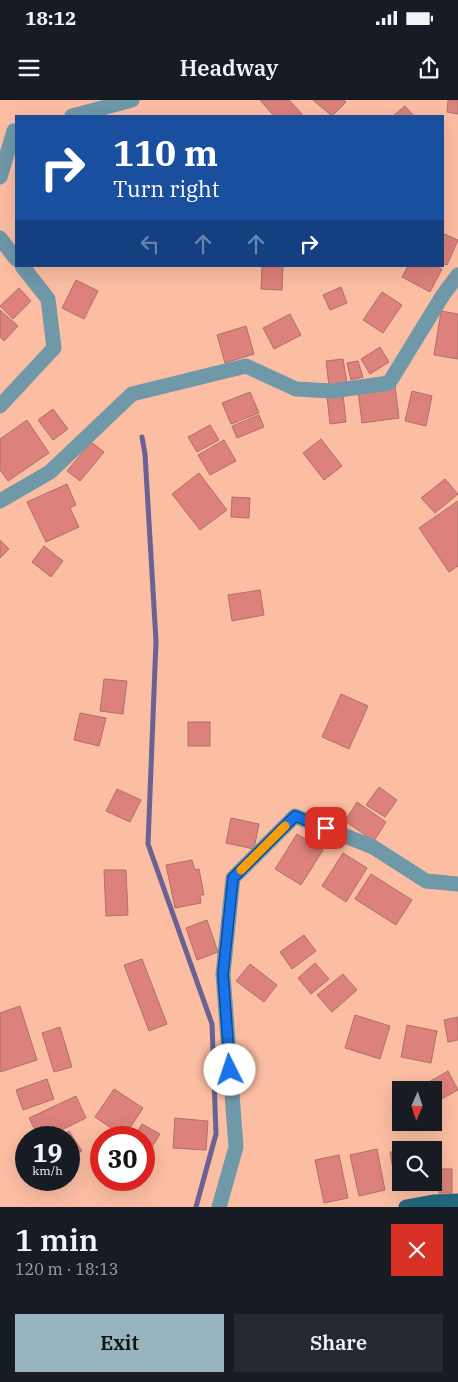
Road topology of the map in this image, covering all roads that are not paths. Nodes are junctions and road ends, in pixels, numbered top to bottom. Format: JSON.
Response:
{"nodes":[{"id":1,"x":132,"y":100,"type":"edge"},
{"id":2,"x":76,"y":115,"type":"edge"},
{"id":3,"x":15,"y":131,"type":"edge"},
{"id":4,"x":0,"y":177,"type":"edge"},
{"id":5,"x":0,"y":238,"type":"edge"},
{"id":6,"x":15,"y":258,"type":"edge"},
{"id":7,"x":23,"y":267,"type":"edge"},
{"id":8,"x":458,"y":275,"type":"edge"},
{"id":9,"x":0,"y":406,"type":"edge"},
{"id":10,"x":0,"y":501,"type":"edge"},
{"id":11,"x":458,"y":884,"type":"edge"},
{"id":12,"x":458,"y":1201,"type":"edge"},
{"id":13,"x":219,"y":1207,"type":"edge"},
{"id":14,"x":406,"y":1207,"type":"edge"}],
"edges":[{"from":1,"to":2,"type":"street"},
{"from":3,"to":4,"type":"street"},
{"from":5,"to":6,"type":"street"},
{"from":7,"to":9,"type":"street"},
{"from":8,"to":10,"type":"street"},
{"from":11,"to":13,"type":"street"},
{"from":12,"to":14,"type":"main road"}]}
